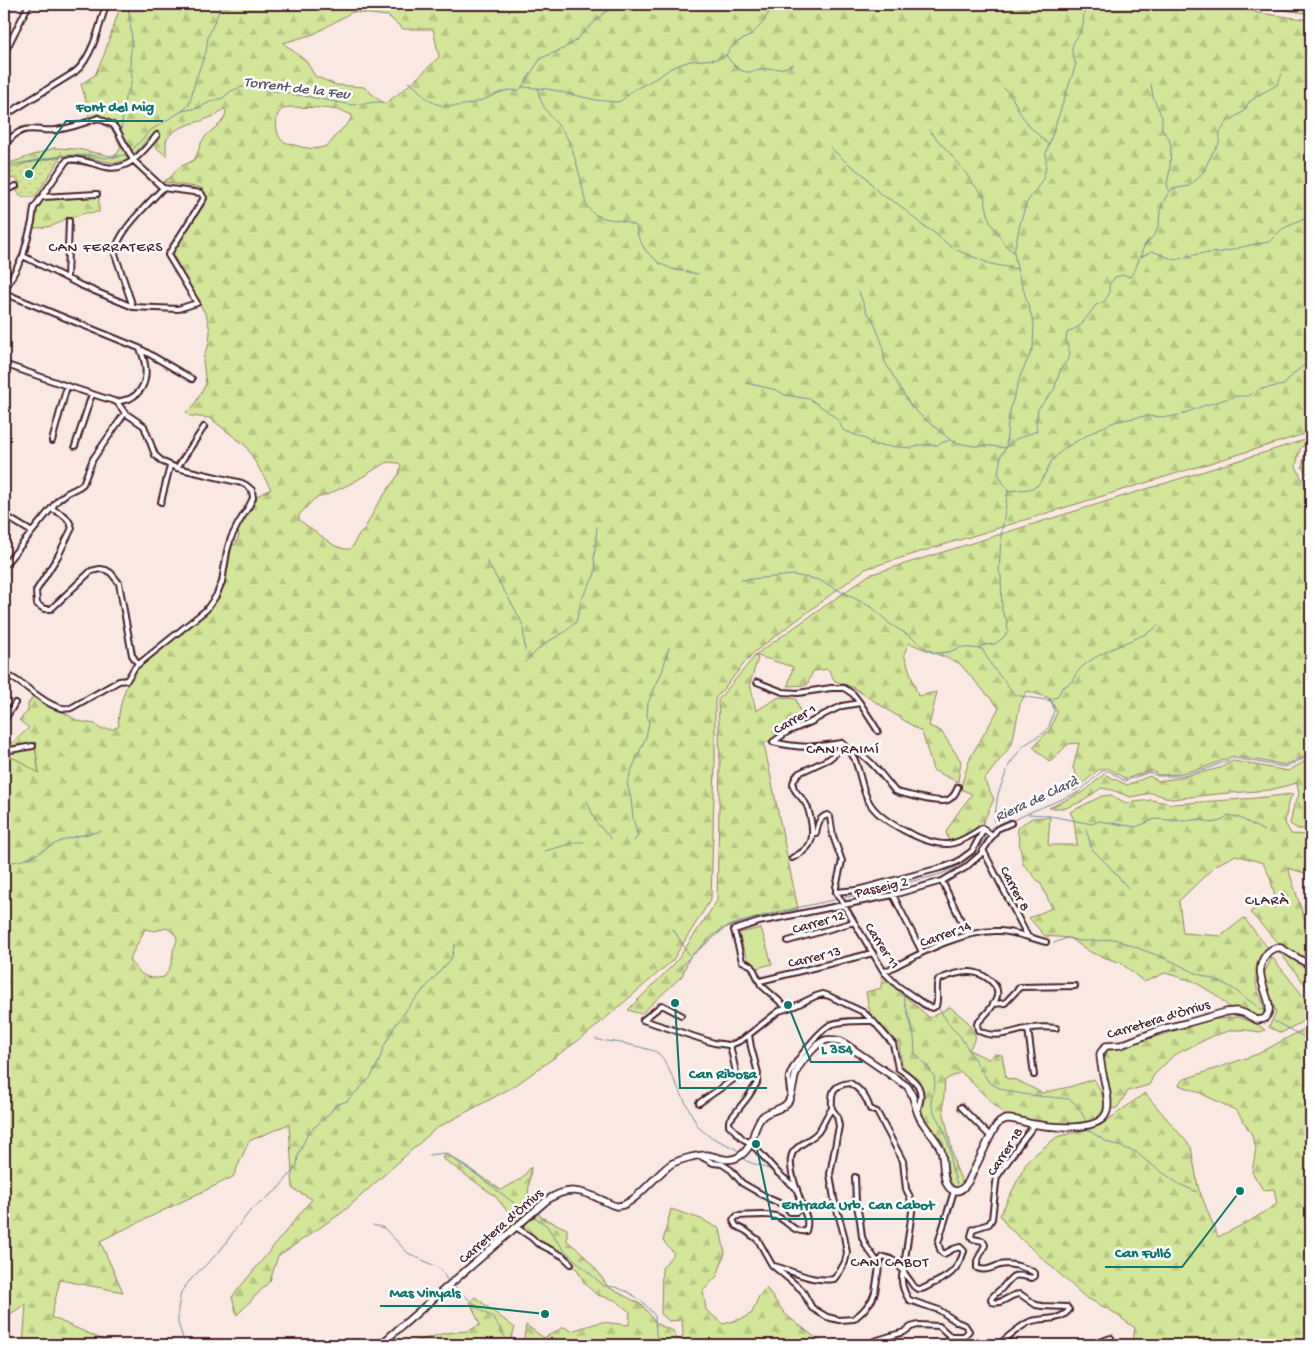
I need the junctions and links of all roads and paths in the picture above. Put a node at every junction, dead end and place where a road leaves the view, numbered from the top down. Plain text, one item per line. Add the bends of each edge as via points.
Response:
1 (29, 4) edge
2 (106, 4) edge
3 (4, 54) edge
4 (101, 112) dead end
5 (4, 116) edge
6 (98, 118) junction
7 (157, 135) dead end
8 (4, 144) edge
9 (133, 160) junction
10 (16, 186) dead end
11 (163, 188) junction
12 (4, 191) edge
13 (97, 194) dead end
14 (42, 197) junction
15 (69, 222) dead end
16 (23, 256) junction
17 (68, 278) junction
18 (4, 292) edge
19 (133, 307) junction
20 (139, 348) junction
21 (4, 364) edge
22 (192, 379) dead end
23 (67, 386) junction
24 (92, 394) junction
25 (117, 402) junction
26 (125, 413) junction
27 (204, 427) dead end
28 (52, 441) dead end
29 (76, 446) dead end
30 (170, 466) junction
31 (177, 468) junction
32 (161, 502) dead end
33 (52, 509) junction
34 (4, 515) edge
35 (32, 532) junction
36 (4, 566) edge
37 (138, 664) junction
38 (4, 674) edge
39 (757, 682) dead end
40 (15, 703) dead end
41 (860, 703) junction
42 (4, 721) edge
43 (878, 731) dead end
44 (842, 743) junction
45 (33, 746) dead end
46 (850, 749) junction
47 (4, 751) edge
48 (958, 787) dead end
49 (1011, 824) dead end
50 (984, 829) junction
51 (812, 833) junction
52 (992, 836) junction
53 (983, 850) junction
54 (792, 858) dead end
55 (942, 881) junction
56 (836, 892) junction
57 (893, 895) junction
58 (845, 906) junction
59 (854, 922) junction
60 (968, 935) junction
61 (1028, 937) junction
62 (788, 941) dead end
63 (1046, 942) dead end
64 (922, 952) junction
65 (873, 953) junction
66 (1311, 966) edge
67 (884, 972) junction
68 (760, 981) junction
69 (1075, 986) dead end
70 (993, 1004) junction
71 (787, 1008) junction
72 (681, 1015) dead end
73 (873, 1021) junction
74 (1028, 1028) junction
75 (1056, 1028) dead end
76 (749, 1035) junction
77 (730, 1045) junction
78 (1034, 1075) dead end
79 (791, 1094) junction
80 (699, 1103) dead end
81 (961, 1106) dead end
82 (832, 1109) junction
83 (917, 1110) junction
84 (1035, 1124) junction
85 (990, 1136) junction
86 (750, 1143) junction
87 (700, 1156) junction
88 (855, 1177) dead end
89 (796, 1189) junction
90 (954, 1191) junction
91 (802, 1207) junction
92 (516, 1227) junction
93 (571, 1264) dead end
94 (879, 1264) junction
95 (772, 1265) junction
96 (903, 1272) junction
97 (1111, 1338) dead end
98 (380, 1345) edge
99 (869, 1345) edge
100 (1003, 1345) edge
101 (1060, 1345) edge

1 - 3 street
2 - 5 street via 82,66
4 - 6 street
6 - 8 street via 70,128 23,129
6 - 9 street via 113,125
7 - 9 street
9 - 11 street
9 - 14 street via 114,168 67,160
10 - 12 street
11 - 19 street via 128,226 115,247
11 - 19 street via 202,193 204,198 168,255 197,303 178,309
13 - 14 street
14 - 16 street via 34,208
15 - 17 street
16 - 17 street
16 - 18 street
17 - 19 street
18 - 20 street
20 - 22 street
20 - 25 street via 144,357 146,377 141,388 130,398
21 - 23 street
23 - 24 street
23 - 28 street
24 - 25 street
24 - 29 street
25 - 26 street
26 - 30 street via 144,426 155,456
26 - 33 street via 94,459 83,484 58,500
27 - 31 street
30 - 31 street
30 - 32 street
31 - 37 street via 242,483 250,487 254,495 231,538 220,589 211,604
33 - 35 street
33 - 37 street via 70,520 72,528 36,591 37,604 51,609 91,571 106,570 119,583 132,655
34 - 35 street
35 - 36 street
37 - 38 street via 127,680 65,710
39 - 41 street, Carrer 1 via 783,692 844,688
40 - 42 street
41 - 43 street, Carrer 1
41 - 44 street, Carrer 1 via 824,714 774,742 800,748
44 - 46 street
44 - 51 street via 829,759 799,773 792,784 794,791 806,803
45 - 47 street
46 - 48 street via 875,766 900,793 940,801 954,796
46 - 50 street via 869,802 893,825 926,840 948,844
49 - 52 street, Passeig 2 via 997,829
50 - 52 street
50 - 56 street via 972,851 957,862 858,890
51 - 54 street via 808,848
51 - 56 street via 816,833 822,817 830,817 842,861
52 - 53 street, Passeig 2
53 - 55 street, Passeig 2 via 965,868
53 - 61 street, Carrer 8
55 - 57 street, Passeig 2
55 - 60 street
56 - 58 street, Carrer 11
57 - 58 street, Passeig 2
57 - 64 street
58 - 59 street, Carrer 11
58 - 68 street, Passeig 2 via 759,922 734,930 742,962 752,966
59 - 62 street, Carrer 12
59 - 65 street, Carrer 11
60 - 61 street, Carrer 14 via 1002,931
60 - 64 street, Carrer 14
61 - 63 street, Carrer 14
64 - 67 street, Carrer 14
65 - 67 street, Carrer 11
65 - 68 street, Carrer 13
66 - 84 street, Carretera d'Òrrius via 1281,948 1271,949 1260,970 1269,1005 1264,1019 1257,1020 1236,1011 1226,1012 1170,1026 1121,1045 1106,1046 1100,1054 1108,1104 1103,1118 1085,1127
67 - 70 street, Carrer 11 via 898,986 932,1008 938,1002 938,980 971,972 994,984 997,994
68 - 71 street
69 - 70 street via 1020,987 1005,1003
70 - 74 street via 976,1024 978,1030 993,1036
71 - 73 street via 823,994 863,1012
71 - 76 street
72 - 77 street via 662,1005 643,1020 714,1044
73 - 79 street via 839,1023 824,1030 796,1061 789,1078
73 - 83 street via 893,1044 898,1068 918,1084
74 - 75 street
74 - 78 street
76 - 77 street
76 - 86 street via 758,1073 757,1083 729,1125
77 - 80 street via 737,1077
79 - 83 street via 796,1071 803,1061 821,1043 837,1040 904,1083 912,1092
79 - 86 street, Carretera d'Òrrius via 784,1106 761,1118
81 - 85 street
82 - 89 street via 817,1134 792,1152 790,1163
82 - 95 street via 839,1126 830,1174 844,1235 845,1262 834,1279 824,1280
82 - 96 street via 833,1092 840,1084 850,1083 859,1089 870,1109 877,1112 903,1161 912,1212
83 - 90 street via 941,1150 945,1180
84 - 85 street, Carretera d'Òrrius via 1005,1119
84 - 100 street, Carrer 18 via 997,1177 992,1219 989,1224 973,1229 971,1236 985,1245 977,1268 984,1270 1002,1264 1035,1273 1032,1278 1011,1277 992,1296 992,1302 1020,1294 1036,1305 1067,1307 1069,1310 1053,1319 1027,1323 1004,1340
85 - 90 street, Carretera d'Òrrius via 966,1185
86 - 87 street, Carretera d'Òrrius via 737,1158 725,1160
86 - 89 street
87 - 91 street via 722,1164 742,1183 786,1206 790,1212
87 - 92 street, Carretera d'Òrrius via 668,1167 624,1205 617,1206 581,1192 564,1192 546,1201
88 - 94 street via 862,1237
89 - 91 street
90 - 96 street via 938,1243 944,1254 952,1248 960,1247 964,1251 957,1267 943,1280 922,1289 914,1287
91 - 95 street via 808,1222 806,1231 801,1232 777,1216 737,1216 732,1220 758,1240
92 - 93 street
92 - 98 street, Carretera d'Òrrius
94 - 95 street via 872,1300 854,1319 839,1320 812,1308 802,1290
94 - 96 street via 884,1257 890,1258
96 - 99 street via 903,1287 909,1300 939,1310 965,1325 969,1331 964,1336 950,1336 939,1326 918,1325
97 - 101 street via 1091,1345

